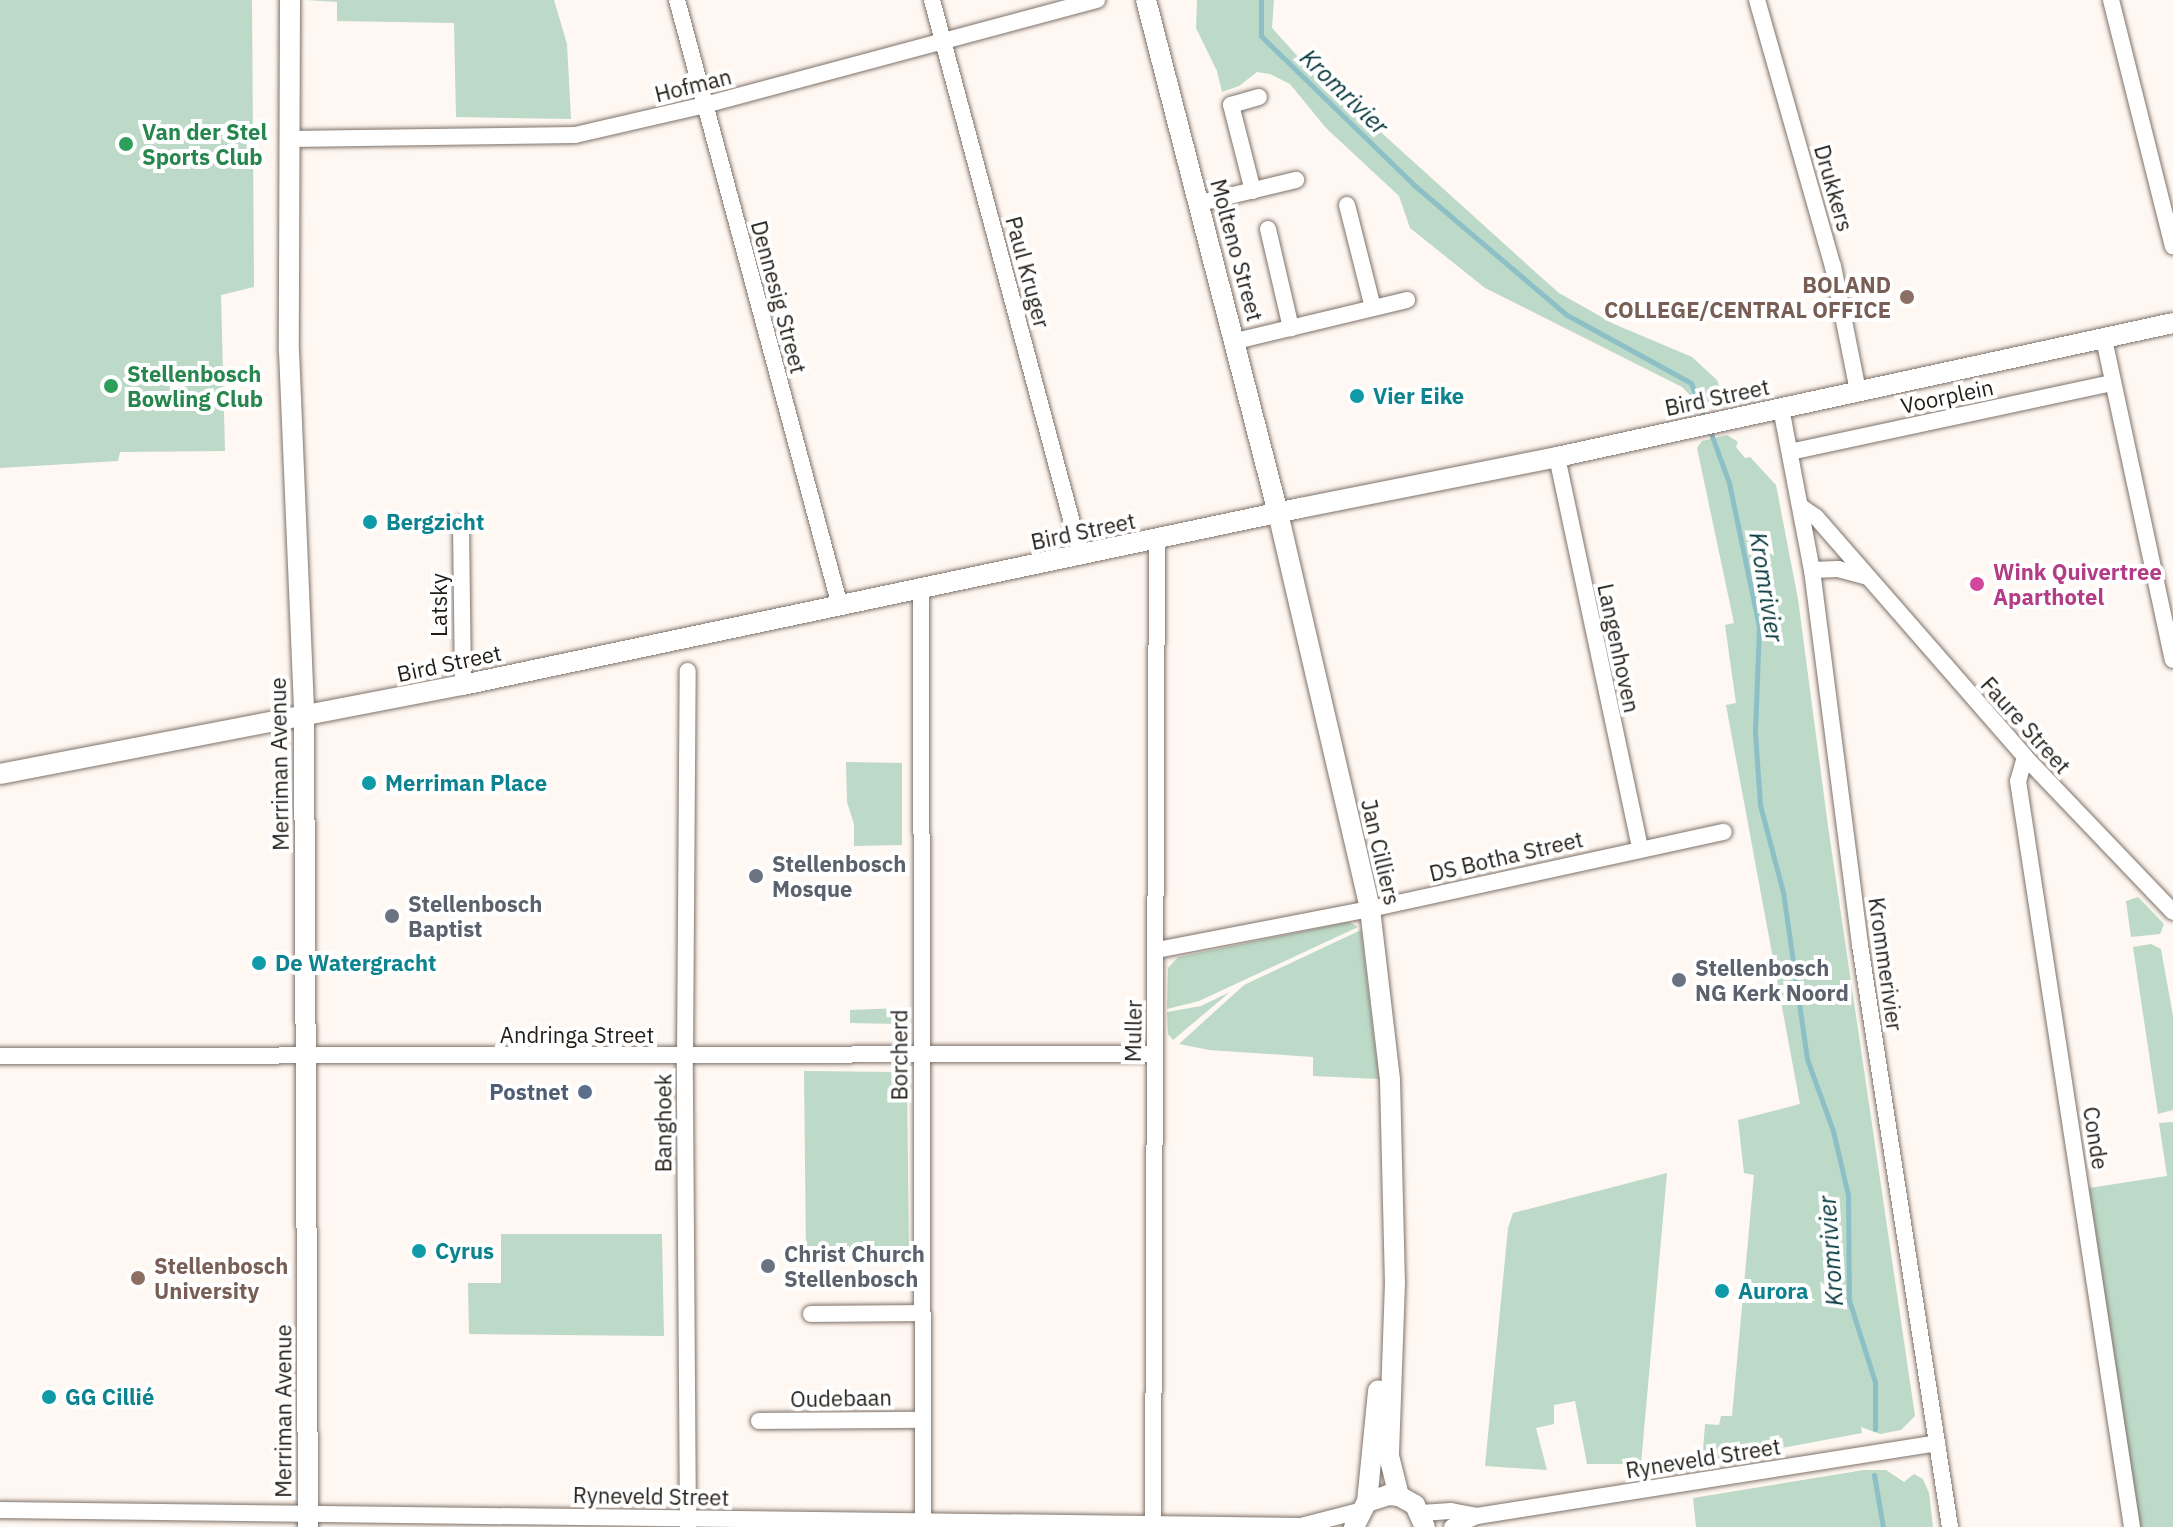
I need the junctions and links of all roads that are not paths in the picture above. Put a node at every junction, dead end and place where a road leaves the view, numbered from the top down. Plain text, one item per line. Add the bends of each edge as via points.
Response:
1 (290, 0) edge
2 (677, 0) edge
3 (932, 0) edge
4 (1097, 0) edge
5 (1146, 0) edge
6 (1757, 0) edge
7 (2111, 0) edge
8 (943, 40) junction
9 (1259, 97) dead end
10 (705, 105) junction
11 (290, 139) junction
12 (1296, 180) dead end
13 (1253, 191) junction
14 (1200, 203) junction
15 (1347, 205) dead end
16 (1268, 229) dead end
17 (2173, 246) edge
18 (1407, 300) dead end
19 (1373, 308) junction
20 (2173, 323) edge
21 (1291, 328) junction
22 (2104, 339) junction
23 (1236, 341) junction
24 (2113, 383) junction
25 (1858, 391) junction
26 (1781, 408) junction
27 (1790, 452) junction
28 (1557, 457) junction
29 (1800, 506) junction
30 (1278, 513) junction
31 (461, 524) dead end
32 (1157, 539) junction
33 (1081, 556) junction
34 (1812, 570) junction
35 (1865, 576) junction
36 (921, 589) junction
37 (2166, 594) edge
38 (840, 606) junction
39 (2173, 660) edge
40 (688, 671) dead end
41 (463, 685) junction
42 (304, 714) junction
43 (2025, 757) junction
44 (0, 774) edge
45 (1724, 832) dead end
46 (1640, 848) junction
47 (2165, 896) edge
48 (1370, 909) junction
49 (2173, 912) edge
50 (1157, 950) junction
51 (922, 1053) junction
52 (1154, 1054) junction
53 (305, 1055) junction
54 (0, 1056) edge
55 (685, 1056) junction
56 (1393, 1207) junction
57 (921, 1313) junction
58 (811, 1314) dead end
59 (922, 1420) junction
60 (759, 1421) dead end
61 (1937, 1443) junction
62 (1399, 1496) junction
63 (0, 1510) edge
64 (1360, 1513) edge
65 (1477, 1516) junction
66 (308, 1520) edge
67 (1423, 1520) edge
68 (923, 1521) junction
69 (687, 1523) edge
70 (1153, 1523) junction
71 (990, 1524) edge
72 (1303, 1526) edge
73 (1452, 1527) edge
74 (1950, 1527) edge
75 (2132, 1527) edge

1 - 11 street, Merriman Avenue
2 - 10 street, Dennesig Street
3 - 8 street, Paul Kruger
4 - 8 street, Hofman
5 - 14 street, Molteno Street
6 - 25 street, Drukkers via 1833,266
7 - 17 street
8 - 10 street, Hofman
8 - 33 street, Paul Kruger
9 - 13 street via 1231,105
10 - 11 street, Hofman via 565,137
10 - 38 street, Dennesig Street
11 - 42 street, Merriman Avenue via 289,351
12 - 13 street
13 - 14 street
14 - 23 street, Molteno Street
15 - 19 street
16 - 21 street
18 - 19 street
19 - 21 street
20 - 22 street, Bird Street
21 - 23 street
22 - 24 street
22 - 25 street, Bird Street
23 - 30 street, Molteno Street
24 - 27 street, Voorplein
24 - 37 street
25 - 26 street, Bird Street
26 - 27 street, Krommerivier
26 - 28 street, Bird Street
27 - 29 street, Krommerivier
28 - 30 street, Bird Street
28 - 46 street, Langenhoven
29 - 34 street, Krommerivier
29 - 35 street, Faure Street via 1816,517
30 - 32 street, Bird Street
30 - 48 street, Jan Cilliers
31 - 41 street, Latsky
32 - 33 street, Bird Street
32 - 50 street, Muller
33 - 36 street, Bird Street
34 - 35 street
34 - 61 street, Krommerivier via 1860,945
35 - 43 street, Faure Street
36 - 38 street, Bird Street
36 - 51 street, Borcherd
37 - 39 street
38 - 41 street, Bird Street
40 - 55 street, Banghoek
41 - 42 street, Bird Street
42 - 44 street, Bird Street
42 - 53 street, Merriman Avenue
43 - 47 street, Faure Street
43 - 75 street, Conde via 2018,781
45 - 46 street, DS Botha Street
46 - 48 street, DS Botha Street
47 - 49 street, Faure Street
48 - 50 street, DS Botha Street
48 - 56 street, Jan Cilliers via 1389,1051
50 - 52 street, Muller
51 - 52 street, Andringa Street
51 - 55 street, Andringa Street
51 - 57 street, Borcherd
52 - 70 street, Muller
53 - 54 street, Andringa Street
53 - 55 street, Andringa Street
53 - 66 street, Merriman Avenue
55 - 69 street, Banghoek
56 - 62 street, Jan Cilliers via 1389,1456
56 - 64 street, Jan Cilliers
57 - 58 street
57 - 59 street, Borcherd
59 - 60 street, Oudebaan
59 - 68 street, Borcherd
61 - 65 street, Ryneveld Street
61 - 74 street, Krommerivier
62 - 64 street via 1388,1495
62 - 67 street
63 - 66 street, Ryneveld Street
64 - 72 street, Ryneveld Street
65 - 67 street, Ryneveld Street via 1451,1511
65 - 73 street, Ryneveld Street
66 - 69 street, Ryneveld Street
68 - 69 street, Ryneveld Street
68 - 71 street, Ryneveld Street
70 - 71 street, Ryneveld Street
70 - 72 street, Ryneveld Street

